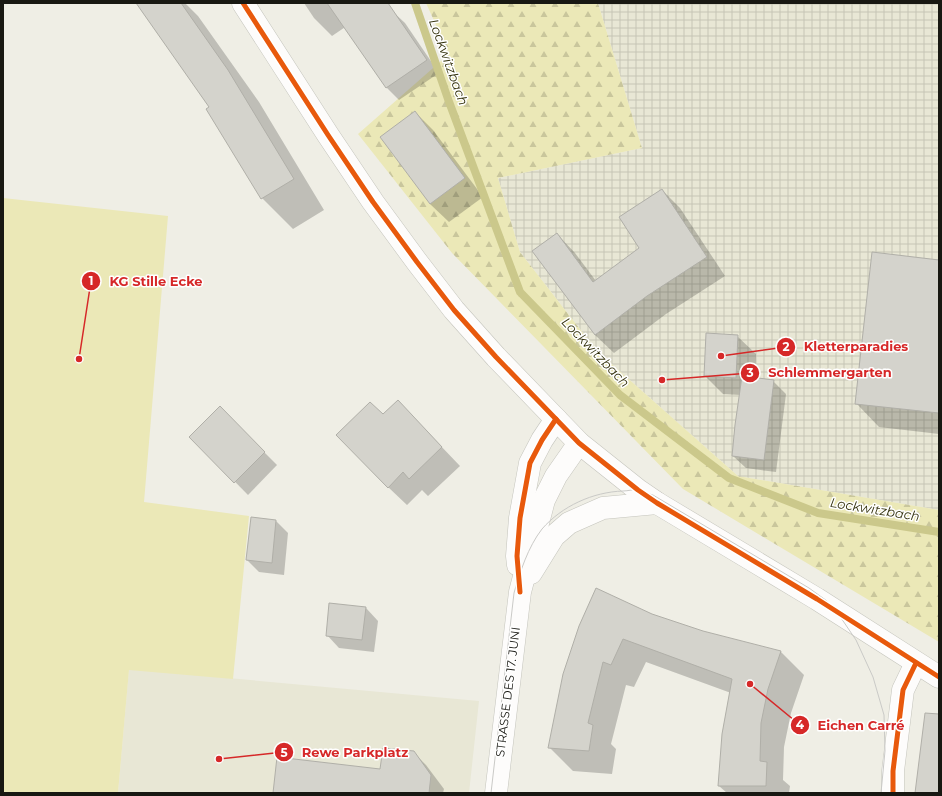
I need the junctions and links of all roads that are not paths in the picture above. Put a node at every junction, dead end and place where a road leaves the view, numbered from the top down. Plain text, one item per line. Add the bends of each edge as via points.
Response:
1 (244, 3) edge
2 (556, 419) junction
3 (579, 443) junction
4 (657, 504) junction
5 (520, 592) junction
6 (916, 663) junction
7 (939, 677) edge
8 (496, 793) edge
9 (893, 793) edge

1 - 2 street via 328,135 416,262 454,310
2 - 3 street
2 - 5 street, STRASSE DES 17. JUNI via 530,464 520,518 517,556
3 - 4 street
3 - 5 street, STRASSE DES 17. JUNI via 556,476 544,500
4 - 5 street via 603,508 569,524 554,536
4 - 6 street via 817,599
5 - 8 street, STRASSE DES 17. JUNI
6 - 7 street
6 - 9 street via 903,690 893,771

